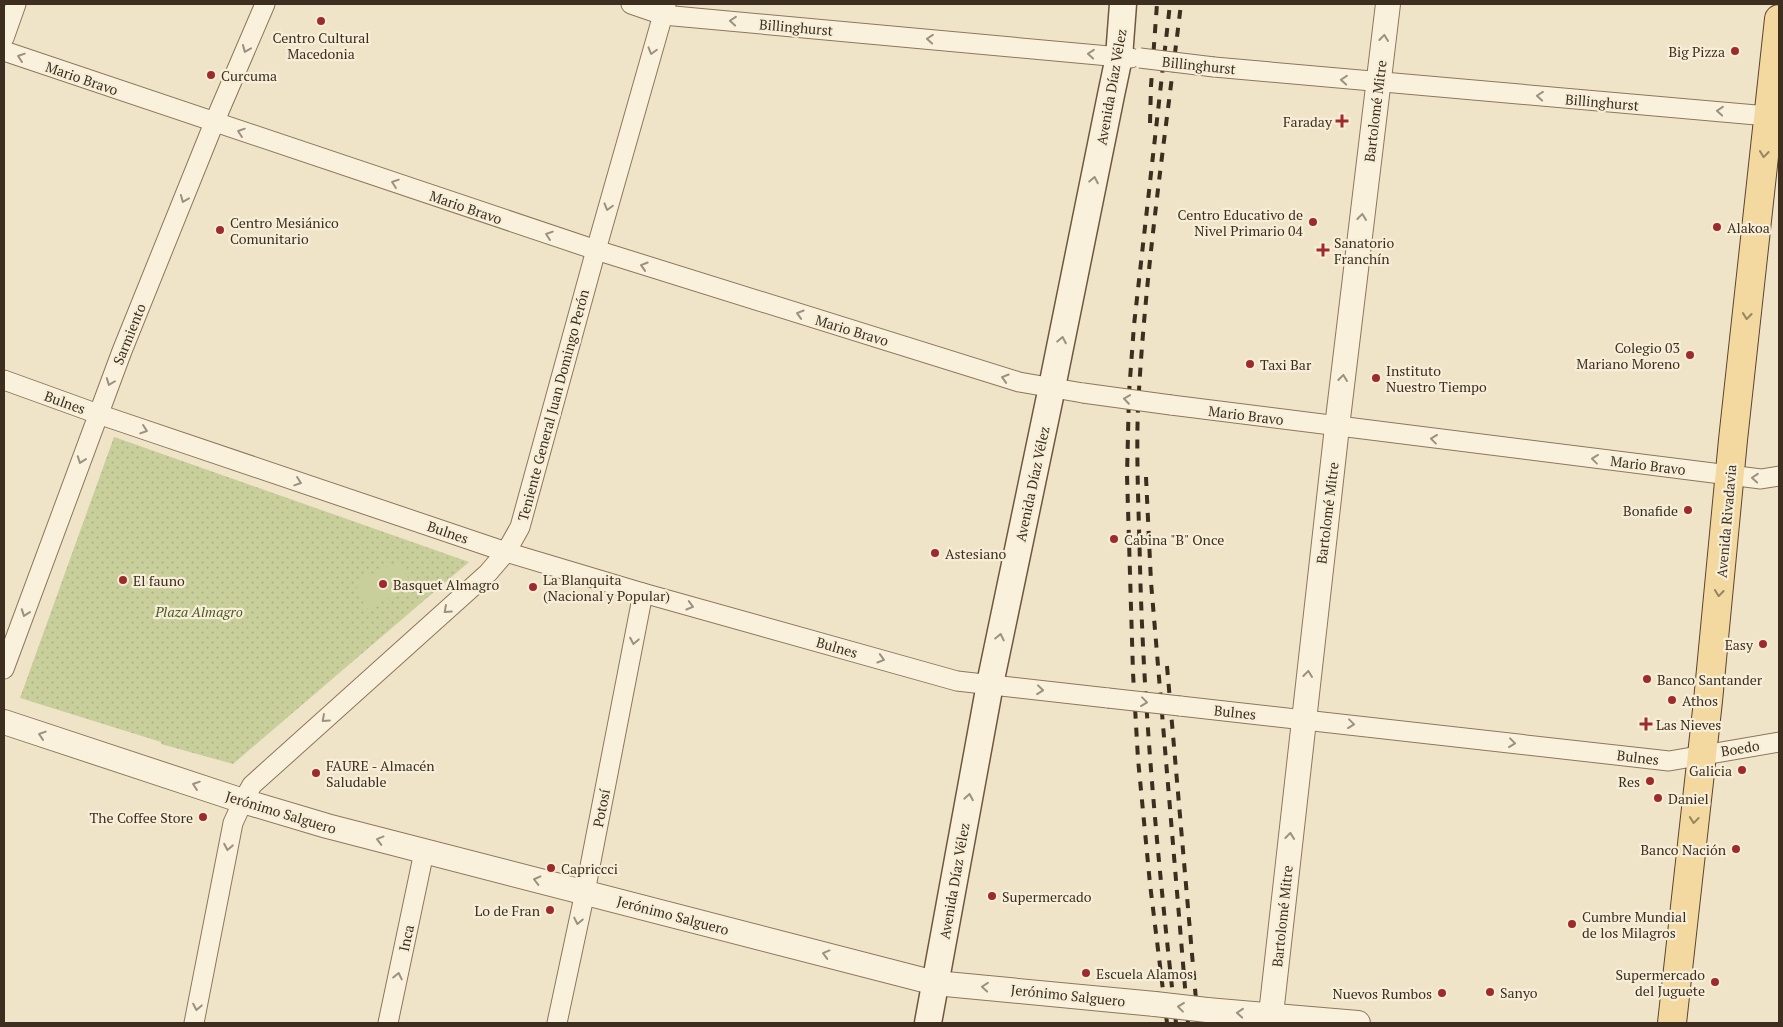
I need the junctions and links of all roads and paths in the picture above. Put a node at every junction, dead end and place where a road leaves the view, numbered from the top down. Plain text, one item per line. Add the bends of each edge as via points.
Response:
1 (16, 4) edge
2 (265, 4) edge
3 (631, 4) edge
4 (1123, 4) edge
5 (1388, 4) edge
6 (664, 9) edge
7 (1779, 19) edge
8 (4, 38) edge
9 (4, 51) edge
10 (1129, 58) junction
11 (1379, 83) junction
12 (1774, 117) edge
13 (214, 122) junction
14 (596, 250) junction
15 (4, 380) edge
16 (1052, 388) junction
17 (98, 414) junction
18 (1337, 427) junction
19 (1730, 475) junction
20 (1779, 476) edge
21 (506, 552) junction
22 (644, 593) junction
23 (4, 669) edge
24 (990, 684) junction
25 (1303, 719) junction
26 (4, 722) edge
27 (1779, 742) edge
28 (1702, 754) junction
29 (242, 801) junction
30 (424, 852) junction
31 (585, 892) junction
32 (935, 983) junction
33 (1270, 1020) edge
34 (194, 1023) edge
35 (388, 1023) edge
36 (557, 1023) edge
37 (928, 1023) edge
38 (1358, 1023) edge
39 (1672, 1023) edge

1 - 8 street
2 -> 13 street, Sarmiento
3 - 6 street, Billinghurst
4 - 10 main road, Avenida Díaz Vélez
11 -> 5 street, Bartolomé Mitre
10 -> 6 street, Billinghurst
6 -> 14 street, Teniente General Juan Domingo Perón
7 - 12 main road, Avenida Rivadavia
13 -> 9 street, Mario Bravo
11 -> 10 street, Billinghurst, bridge
16 -> 10 main road, Avenida Díaz Vélez
12 -> 11 street, Billinghurst
18 -> 11 street, Bartolomé Mitre
12 -> 19 main road, Avenida Rivadavia
14 -> 13 street, Mario Bravo
13 -> 17 street, Sarmiento
16 -> 14 street, Mario Bravo via 1019,382
14 - 21 street, Teniente General Juan Domingo Perón via 520,527
15 - 17 street, Bulnes
18 -> 16 street, Mario Bravo, bridge
24 -> 16 main road, Avenida Díaz Vélez
17 -> 21 street, Bulnes
17 -> 23 street, Sarmiento
19 -> 18 street, Mario Bravo
25 -> 18 street, Bartolomé Mitre
20 -> 19 street, Mario Bravo via 1761,479
19 -> 28 main road, Avenida Rivadavia
21 - 22 street, Bulnes
21 -> 29 street, Teniente General Juan Domingo Perón via 488,574 265,772
22 -> 24 street, Bulnes via 957,681
22 -> 31 street, Potosí
24 -> 25 street, Bulnes, bridge
32 -> 24 main road, Avenida Díaz Vélez
25 -> 28 street, Bulnes via 1668,761
33 -> 25 street, Bartolomé Mitre
29 -> 26 street, Jerónimo Salguero
27 - 28 street, Boedo
28 -> 39 main road, Avenida Rivadavia
30 -> 29 street, Jerónimo Salguero
29 -> 34 street, Teniente General Juan Domingo Perón via 233,823
31 -> 30 street, Jerónimo Salguero
35 -> 30 street, Inca
32 -> 31 street, Jerónimo Salguero
31 -> 36 street, Potosí
33 -> 32 street, Jerónimo Salguero, bridge via 1155,1004
32 - 37 main road, Avenida Díaz Vélez
33 - 38 street, Jerónimo Salguero

